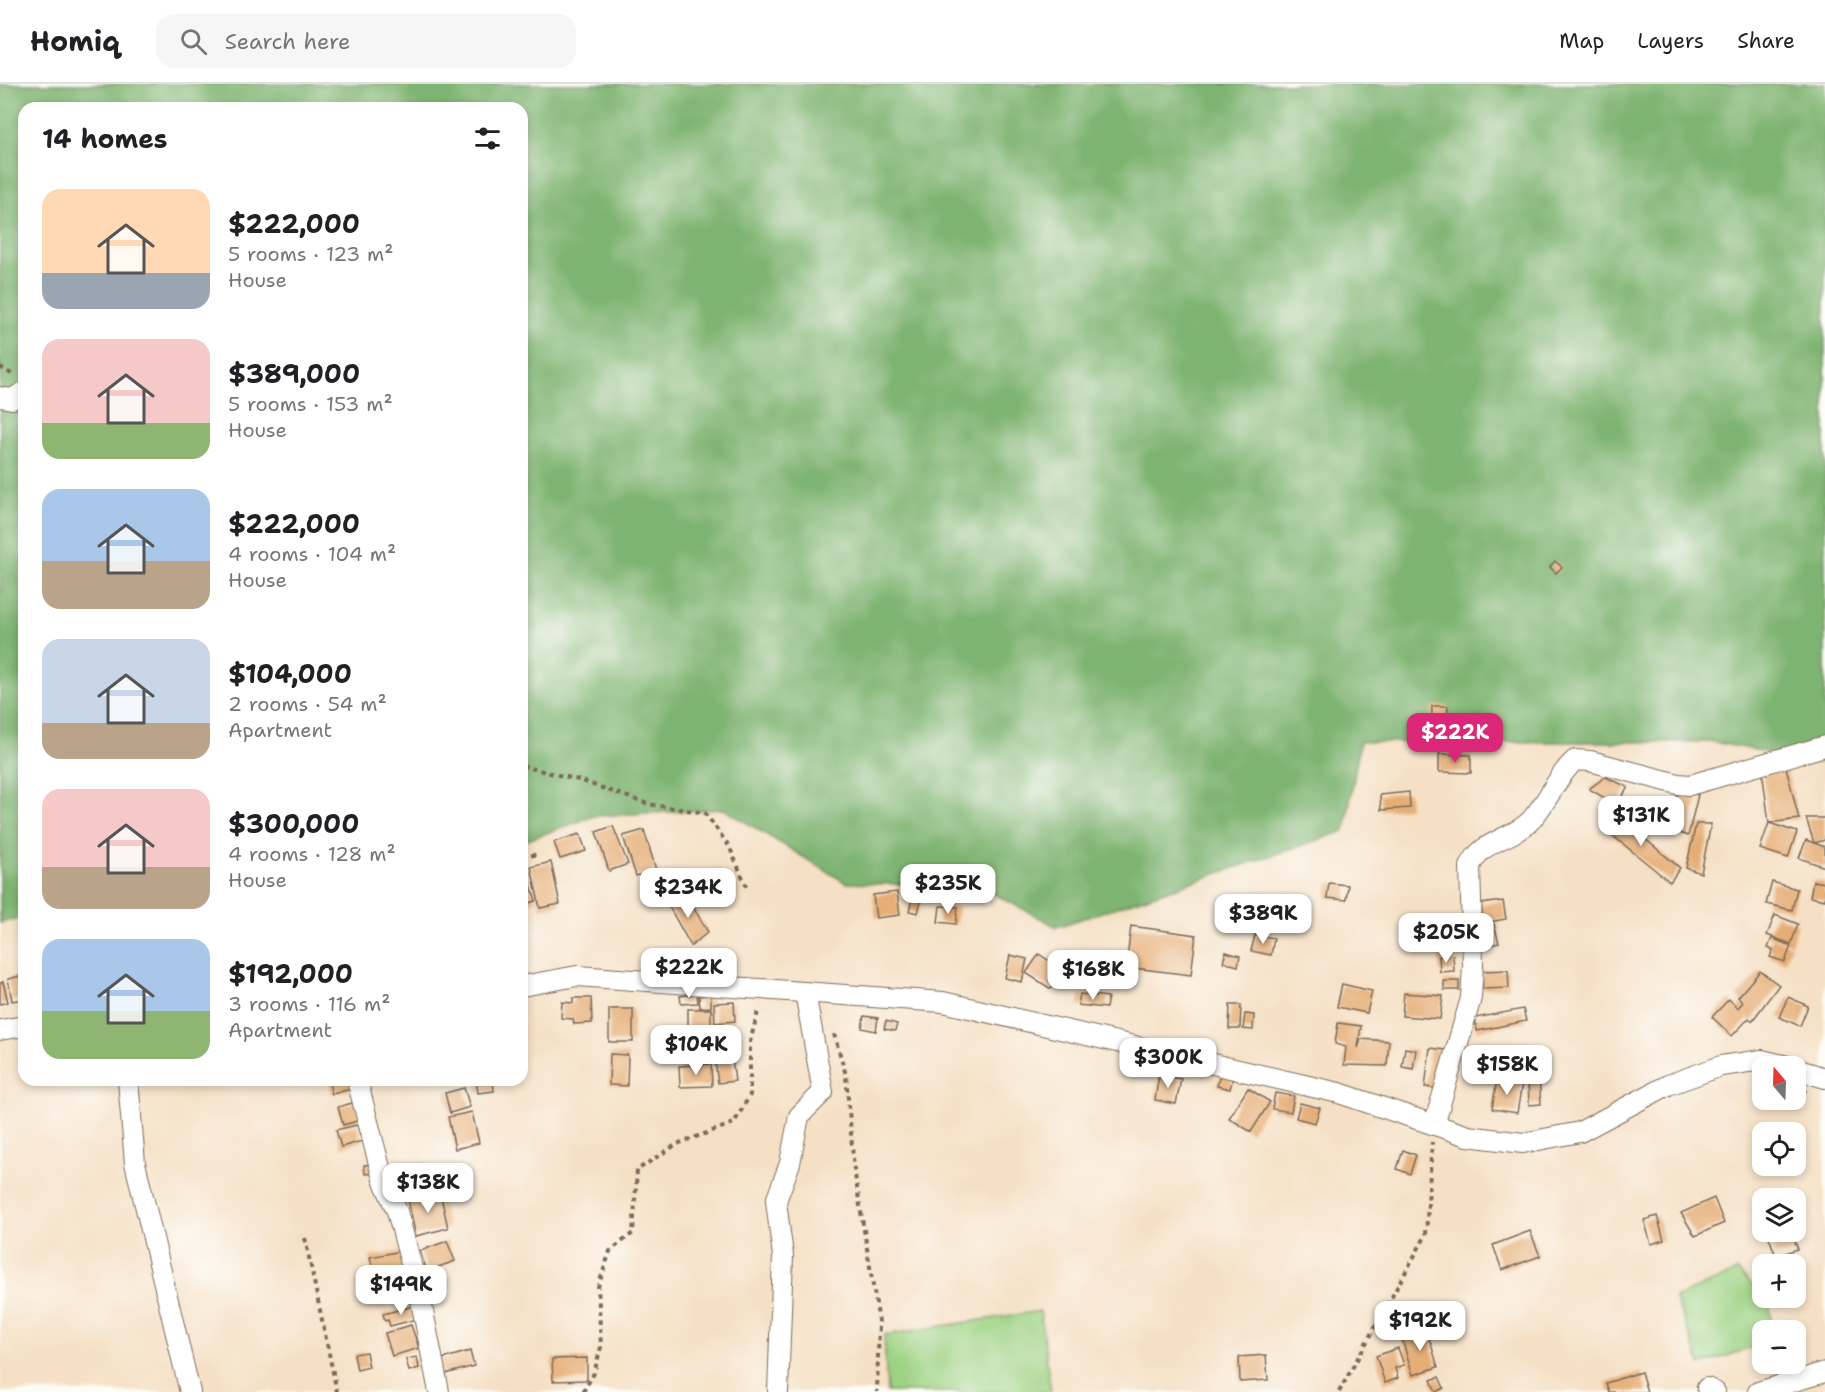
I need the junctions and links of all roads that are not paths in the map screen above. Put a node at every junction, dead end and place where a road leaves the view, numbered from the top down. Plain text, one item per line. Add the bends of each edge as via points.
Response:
1 (18, 396) edge
2 (0, 397) edge
3 (1825, 746) edge
4 (528, 985) edge
5 (806, 992) junction
6 (18, 1027) edge
7 (0, 1030) edge
8 (1752, 1061) edge
9 (1806, 1072) edge
10 (1825, 1078) edge
11 (129, 1086) edge
12 (359, 1086) edge
13 (1434, 1125) junction
14 (1825, 1372) edge
15 (190, 1392) edge
16 (439, 1392) edge
17 (778, 1392) edge
18 (1758, 1392) edge

1 - 2 street
3 - 13 street via 1690,785 1575,760 1526,825 1474,856 1470,867 1471,998
4 - 5 street via 577,976
5 - 13 street via 943,1002 1339,1093
5 - 17 street via 823,1092 799,1116 790,1163 776,1201 783,1256
6 - 7 street
8 - 13 street via 1721,1066 1668,1085 1580,1132 1523,1143 1468,1136
9 - 10 street
11 - 15 street via 135,1163
12 - 16 street via 421,1301
14 - 18 street

